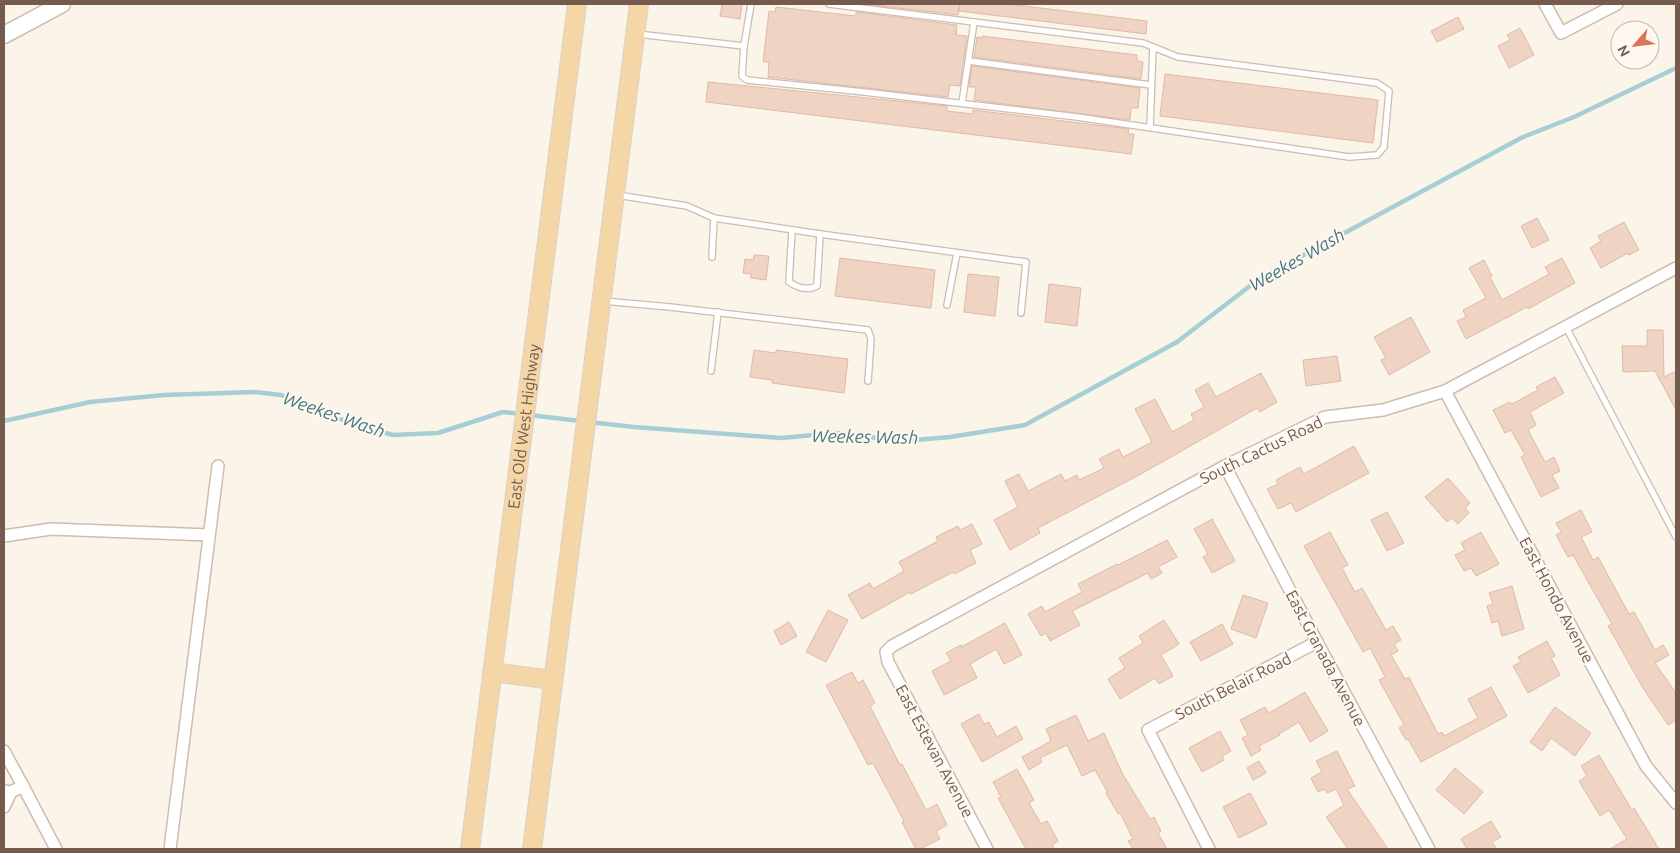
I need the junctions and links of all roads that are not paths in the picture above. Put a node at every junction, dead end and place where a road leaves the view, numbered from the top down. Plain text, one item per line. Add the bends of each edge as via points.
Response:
1 (62, 4) edge
2 (577, 4) edge
3 (638, 4) edge
4 (751, 4) edge
5 (829, 4) edge
6 (1545, 4) edge
7 (1617, 4) edge
8 (974, 22) junction
9 (635, 34) junction
10 (4, 35) edge
11 (744, 46) junction
12 (1153, 47) junction
13 (969, 61) junction
14 (1151, 85) junction
15 (962, 103) junction
16 (1150, 127) junction
17 (615, 195) junction
18 (714, 218) junction
19 (792, 230) junction
20 (820, 234) junction
21 (957, 253) junction
22 (712, 257) dead end
23 (1676, 268) edge
24 (601, 301) junction
25 (947, 305) dead end
26 (718, 312) junction
27 (1021, 313) dead end
28 (1566, 327) junction
29 (711, 372) dead end
30 (868, 381) dead end
31 (1445, 391) junction
32 (218, 466) dead end
33 (1225, 466) junction
34 (209, 535) junction
35 (4, 536) edge
36 (1676, 537) edge
37 (1317, 642) junction
38 (886, 652) joint
39 (492, 672) junction
40 (553, 680) junction
41 (4, 751) edge
42 (23, 786) junction
43 (8, 791) edge
44 (1676, 803) edge
45 (4, 808) edge
46 (56, 849) edge
47 (170, 849) edge
48 (470, 849) edge
49 (532, 849) edge
50 (987, 849) edge
51 (1209, 849) edge
52 (1429, 849) edge

1 - 10 main road
2 - 39 main road, East Old West Highway
3 - 9 main road
4 - 11 lane
5 - 8 lane
6 - 7 street via 1561,33
8 - 12 lane via 1143,43
8 - 13 lane
9 - 11 lane
9 - 17 main road
11 - 15 lane via 742,76 747,80
12 - 14 lane
12 - 16 lane via 1178,56 1378,83 1389,90 1384,147 1377,155 1349,157
13 - 14 lane
13 - 15 lane
14 - 16 lane
15 - 16 lane
17 - 18 lane via 687,206
17 - 24 main road
18 - 19 lane
18 - 22 lane
19 - 20 lane
19 - 20 lane via 789,282 810,289 817,286
20 - 21 lane
21 - 25 lane
21 - 27 lane via 1026,262
23 - 28 street, South Cactus Road
24 - 26 lane
24 - 40 main road
26 - 29 lane
26 - 30 lane via 868,330 871,339
28 - 31 street, South Cactus Road
28 - 36 lane
31 - 33 street, South Cactus Road via 1383,410 1324,417
31 - 44 street, East Hondo Avenue via 1646,766
32 - 34 street
33 - 37 street, East Granada Avenue
33 - 38 street, South Cactus Road
34 - 35 street via 51,529
34 - 47 street
37 - 51 street, South Belair Road via 1148,730
37 - 52 street, East Granada Avenue
38 - 50 street, East Estevan Avenue via 888,662
39 - 40 main road
39 - 48 main road, East Old West Highway
40 - 49 main road
41 - 42 street
42 - 43 street
42 - 46 street
43 - 45 street

